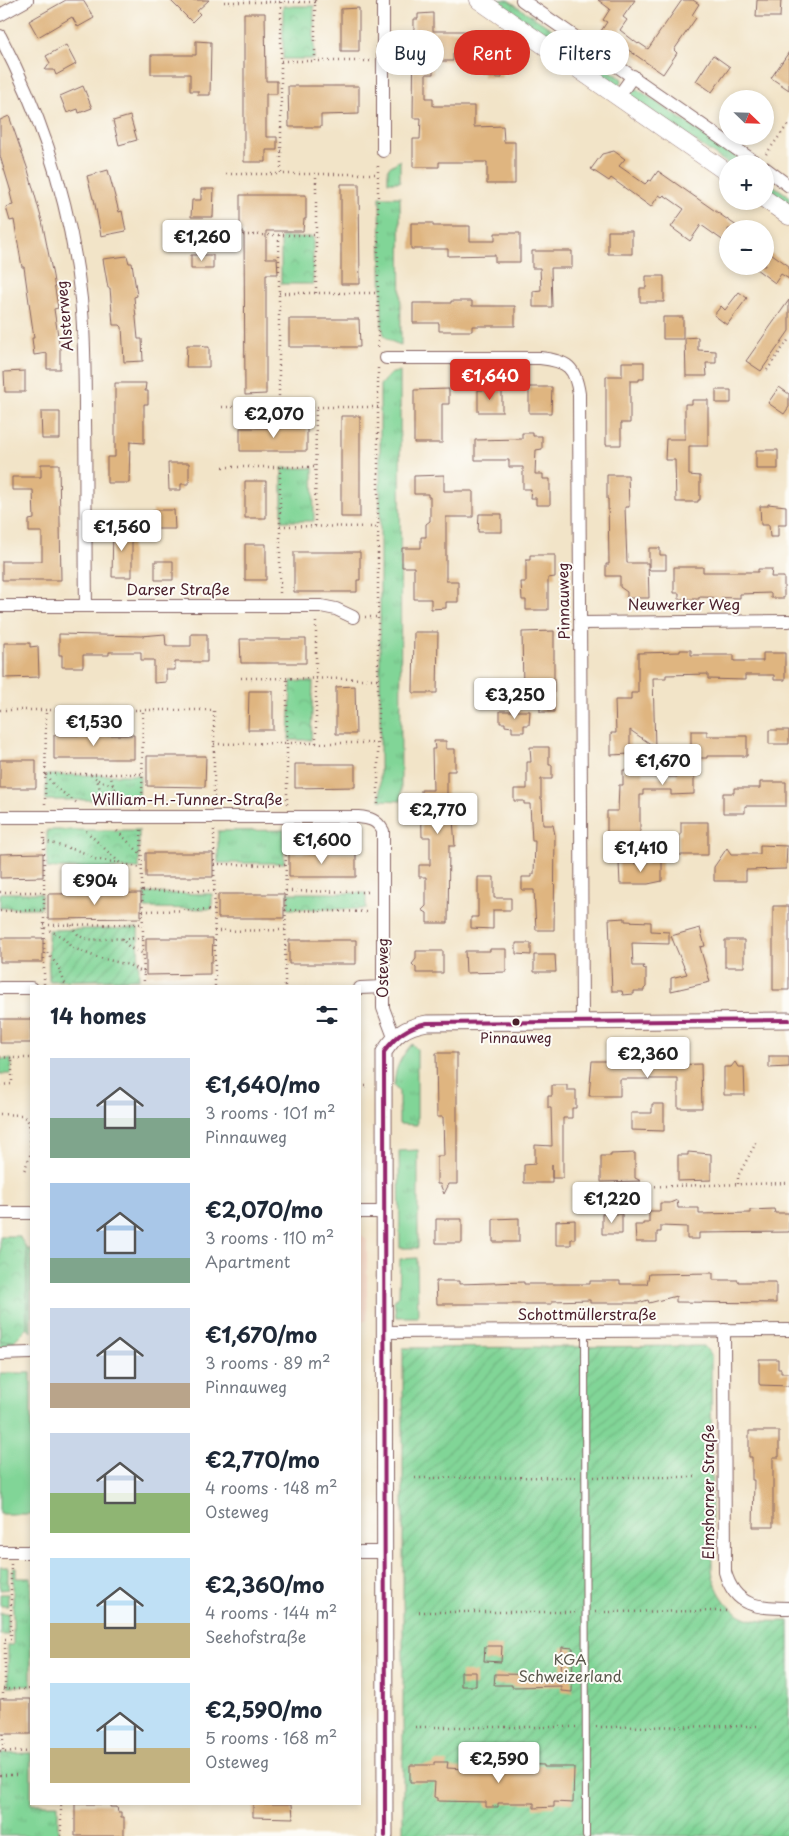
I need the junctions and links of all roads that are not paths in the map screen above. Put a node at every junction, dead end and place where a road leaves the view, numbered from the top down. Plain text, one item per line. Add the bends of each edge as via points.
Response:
1 (27, 0) edge
2 (383, 0) edge
3 (479, 0) edge
4 (522, 0) edge
5 (0, 16) edge
6 (565, 30) edge
7 (0, 36) edge
8 (540, 43) edge
9 (629, 73) edge
10 (586, 75) edge
11 (633, 76) junction
12 (618, 97) junction
13 (383, 151) road end
14 (745, 155) edge
15 (719, 167) edge
16 (774, 175) edge
17 (789, 186) edge
18 (774, 205) edge
19 (789, 216) edge
20 (381, 357) road end
21 (0, 606) edge
22 (86, 606) junction
23 (353, 616) dead end
24 (789, 621) edge
25 (580, 623) junction
26 (0, 817) edge
27 (373, 820) joint
28 (0, 988) edge
29 (30, 988) edge
30 (361, 988) edge
31 (383, 988) junction
32 (789, 1020) edge
33 (582, 1022) junction
34 (394, 1037) junction
35 (0, 1212) edge
36 (30, 1212) edge
37 (361, 1212) edge
38 (384, 1212) junction
39 (724, 1330) junction
40 (789, 1330) edge
41 (585, 1331) junction
42 (386, 1332) junction
43 (0, 1354) edge
44 (30, 1354) edge
45 (5, 1552) edge
46 (30, 1552) edge
47 (361, 1552) edge
48 (385, 1552) junction
49 (789, 1608) edge
50 (385, 1836) edge
51 (586, 1836) edge

1 - 5 street
2 - 13 street
3 - 8 main road
4 - 6 street
7 - 22 street, Alsterweg via 48,148 77,269 85,351
9 - 11 street
10 - 12 main road
11 - 12 street
11 - 14 street
12 - 15 main road
16 - 17 street
18 - 19 main road
20 - 25 street, Pinnauweg via 535,357 557,360 569,366 577,379 579,394
21 - 22 street, Darser Straße
22 - 23 street, Darser Straße via 321,606
24 - 25 street, Neuwerker Weg
25 - 33 street, Pinnauweg
26 - 27 street, William-H.-Tunner-Straße via 358,817
27 - 31 street, Osteweg via 383,831
28 - 29 street
30 - 31 street
31 - 34 street, Osteweg via 383,1008
32 - 33 street
33 - 34 street via 427,1023 415,1025
34 - 38 street via 384,1052
35 - 36 street
37 - 38 street
38 - 42 street
39 - 40 street, Schottmüllerstraße
39 - 41 street, Schottmüllerstraße
39 - 49 street, Elmshorner Straße via 725,1572 735,1593 748,1603 762,1608
41 - 42 street, Schottmüllerstraße
41 - 51 lane
42 - 48 street
43 - 44 street
45 - 46 street
47 - 48 street
48 - 50 street

